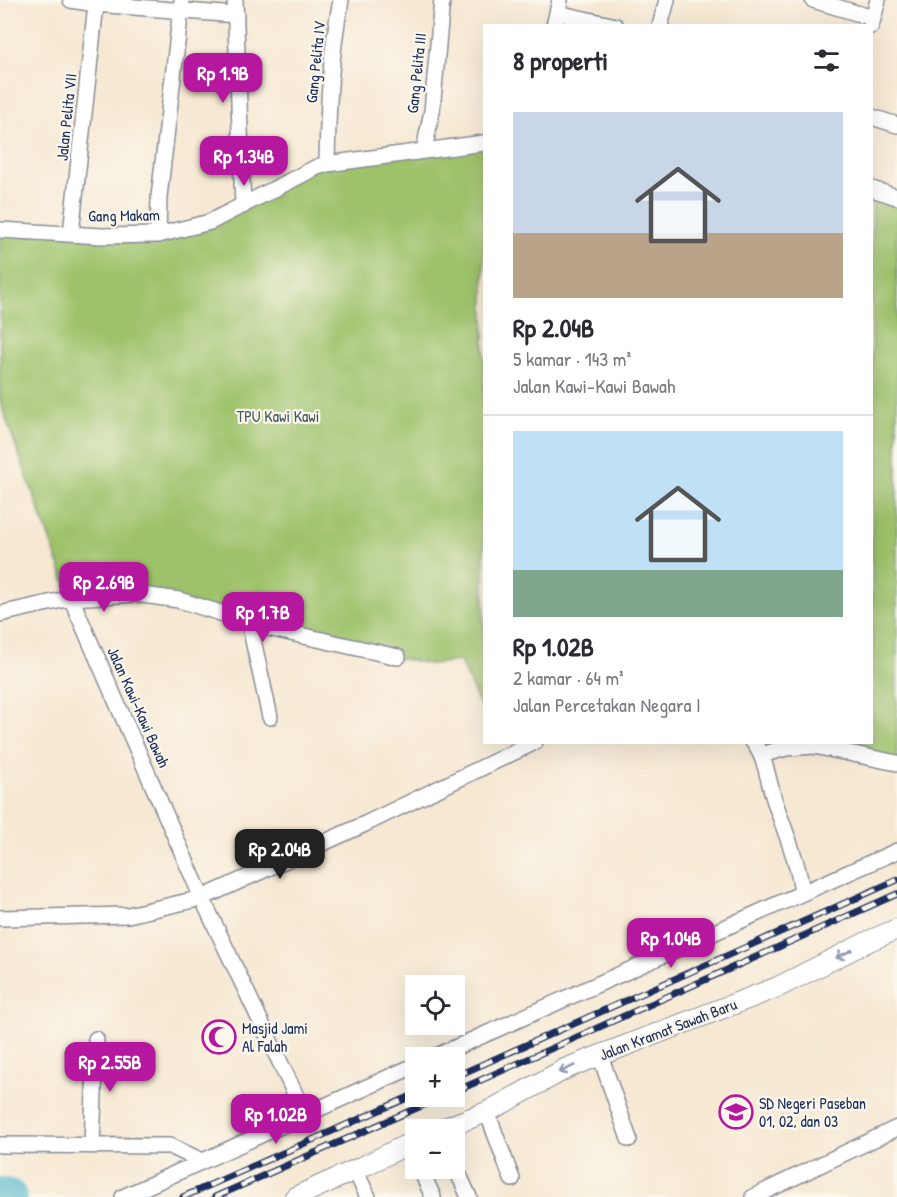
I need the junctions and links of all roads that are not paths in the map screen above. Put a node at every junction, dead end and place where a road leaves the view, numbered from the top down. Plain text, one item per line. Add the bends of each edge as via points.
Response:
1 (71, 0) edge
2 (341, 0) edge
3 (442, 0) edge
4 (668, 0) edge
5 (813, 0) edge
6 (878, 0) edge
7 (96, 4) junction
8 (181, 5) edge
9 (236, 8) edge
10 (557, 13) edge
11 (872, 22) edge
12 (607, 24) edge
13 (661, 24) edge
14 (873, 117) edge
15 (897, 124) edge
16 (483, 143) edge
17 (424, 150) junction
18 (327, 164) junction
19 (873, 189) edge
20 (897, 197) edge
21 (243, 206) junction
22 (0, 230) edge
23 (71, 233) junction
24 (158, 236) junction
25 (71, 598) junction
26 (0, 614) edge
27 (249, 622) junction
28 (398, 657) dead end
29 (270, 717) dead end
30 (531, 744) edge
31 (757, 749) edge
32 (897, 763) edge
33 (897, 851) edge
34 (802, 892) junction
35 (202, 898) junction
36 (0, 918) edge
37 (897, 929) edge
38 (96, 1039) dead end
39 (457, 1047) edge
40 (600, 1055) junction
41 (405, 1070) edge
42 (487, 1112) junction
43 (307, 1113) junction
44 (465, 1120) edge
45 (897, 1128) edge
46 (629, 1139) dead end
47 (0, 1145) edge
48 (92, 1146) junction
49 (405, 1151) edge
50 (202, 1161) junction
51 (355, 1170) junction
52 (425, 1179) edge
53 (461, 1179) edge
54 (512, 1179) dead end
55 (123, 1197) edge
56 (295, 1197) edge
57 (368, 1197) edge
58 (433, 1197) edge
59 (469, 1197) edge
60 (753, 1197) edge

1 - 7 street
2 - 18 street, Gang Pelita IV via 329,83
3 - 17 street, Gang Pelita III via 432,111
4 - 13 street
5 - 11 street
6 - 11 street
7 - 8 street
7 - 23 street, Jalan Pelita VII
8 - 9 street
8 - 24 street
9 - 21 street
10 - 12 street
14 - 15 street
16 - 17 street, Gang Makam
17 - 18 street, Gang Makam
18 - 21 street, Gang Makam
19 - 20 street
21 - 24 street, Gang Makam via 210,222
22 - 23 street, Gang Makam
23 - 24 street, Gang Makam
25 - 26 street
25 - 27 street via 135,594 179,600
25 - 35 street, Jalan Kawi-Kawi Bawah
27 - 28 street
27 - 29 street
30 - 35 street
31 - 32 street via 814,746
31 - 34 street via 799,870
33 - 34 street
34 - 39 street
35 - 36 street via 128,915
35 - 43 street, Jalan Kawi-Kawi Bawah
37 -> 40 street, Jalan Kramat Sawah Baru via 778,987
38 - 48 street
40 -> 42 street, Jalan Kramat Sawah Baru via 567,1068
40 - 46 street
41 - 43 street
42 - 44 street, Jalan Kramat Sawah Baru
42 - 54 street
43 - 50 street
45 - 60 street
47 - 48 street
48 - 50 street via 170,1146
49 - 51 street
50 - 55 street
51 - 56 street
51 - 57 street
52 - 58 street
53 - 59 street

